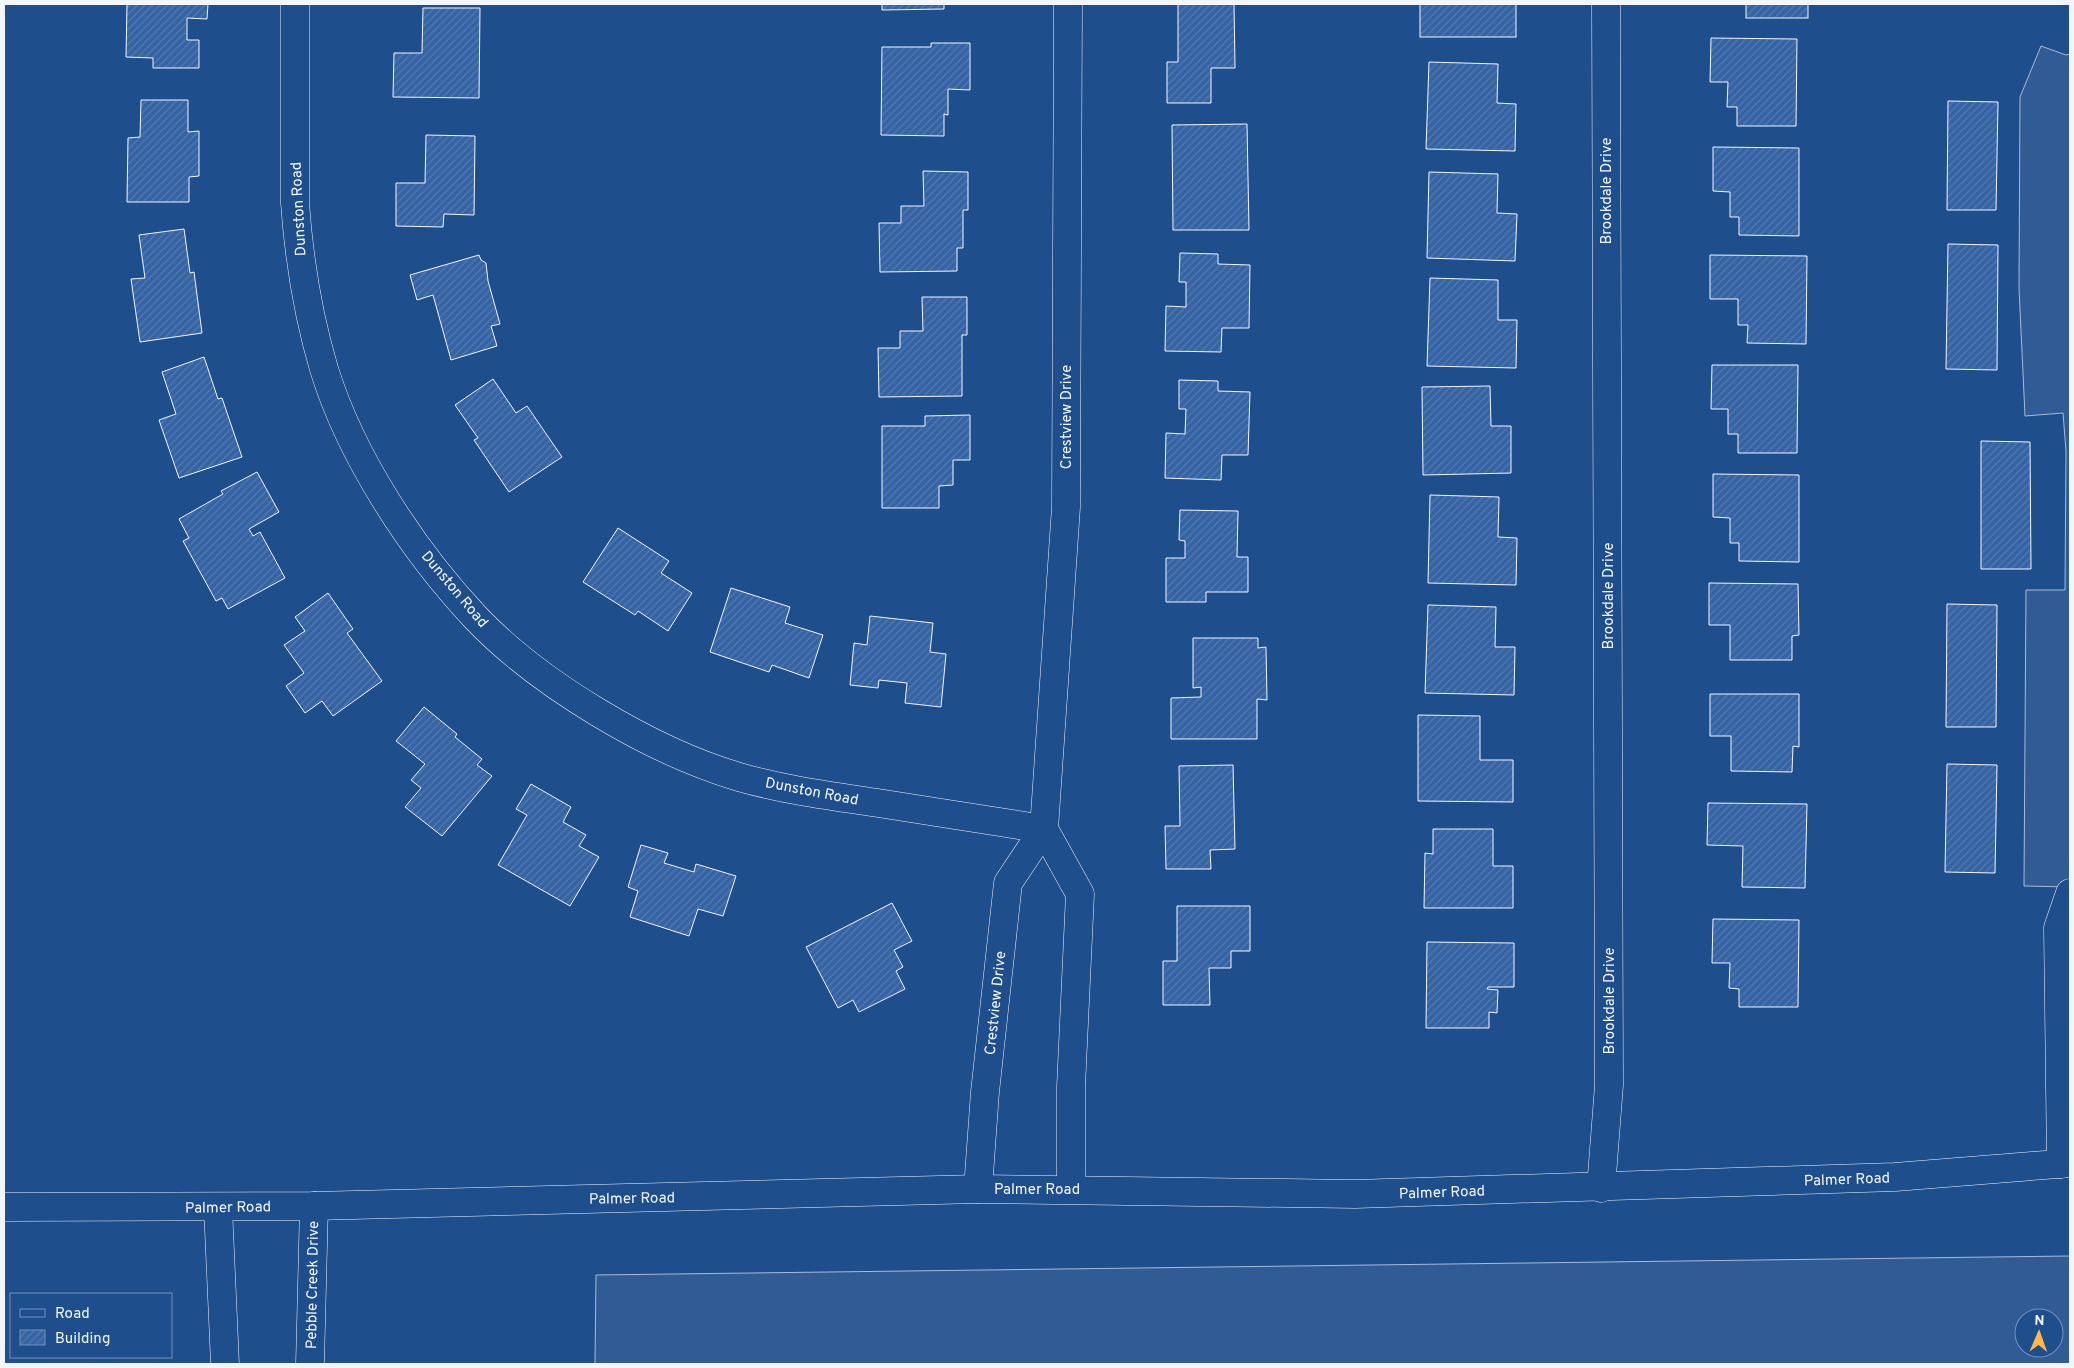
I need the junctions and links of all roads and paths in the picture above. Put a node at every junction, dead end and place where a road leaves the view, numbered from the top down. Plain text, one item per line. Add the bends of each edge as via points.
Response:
1 (295, 4) edge
2 (1068, 4) edge
3 (1606, 4) edge
4 (1044, 829) junction
5 (2070, 893) edge
6 (2066, 1164) edge
7 (978, 1188) junction
8 (1071, 1188) junction
9 (1601, 1188) junction
10 (314, 1206) junction
11 (4, 1207) edge
12 (218, 1207) junction
13 (225, 1364) edge
14 (310, 1364) edge

1 - 4 street, Dunston Road via 297,234 303,280 324,370 351,436 388,502 445,581 477,618 521,658 572,694 632,732 698,762 738,776 811,793
2 - 4 street, Crestview Drive via 1066,507
3 - 9 street, Brookdale Drive via 1609,1085
4 - 7 street, Crestview Drive via 1008,883
4 - 8 street via 1080,894 1071,1087
5 - 6 street via 2058,928
6 - 9 street, Palmer Road via 1895,1177
7 - 8 street, Palmer Road
7 - 10 street, Palmer Road
8 - 9 street, Palmer Road via 1354,1194
10 - 12 street, Palmer Road
10 - 14 street, Pebble Creek Drive
11 - 12 street, Palmer Road
12 - 13 street

